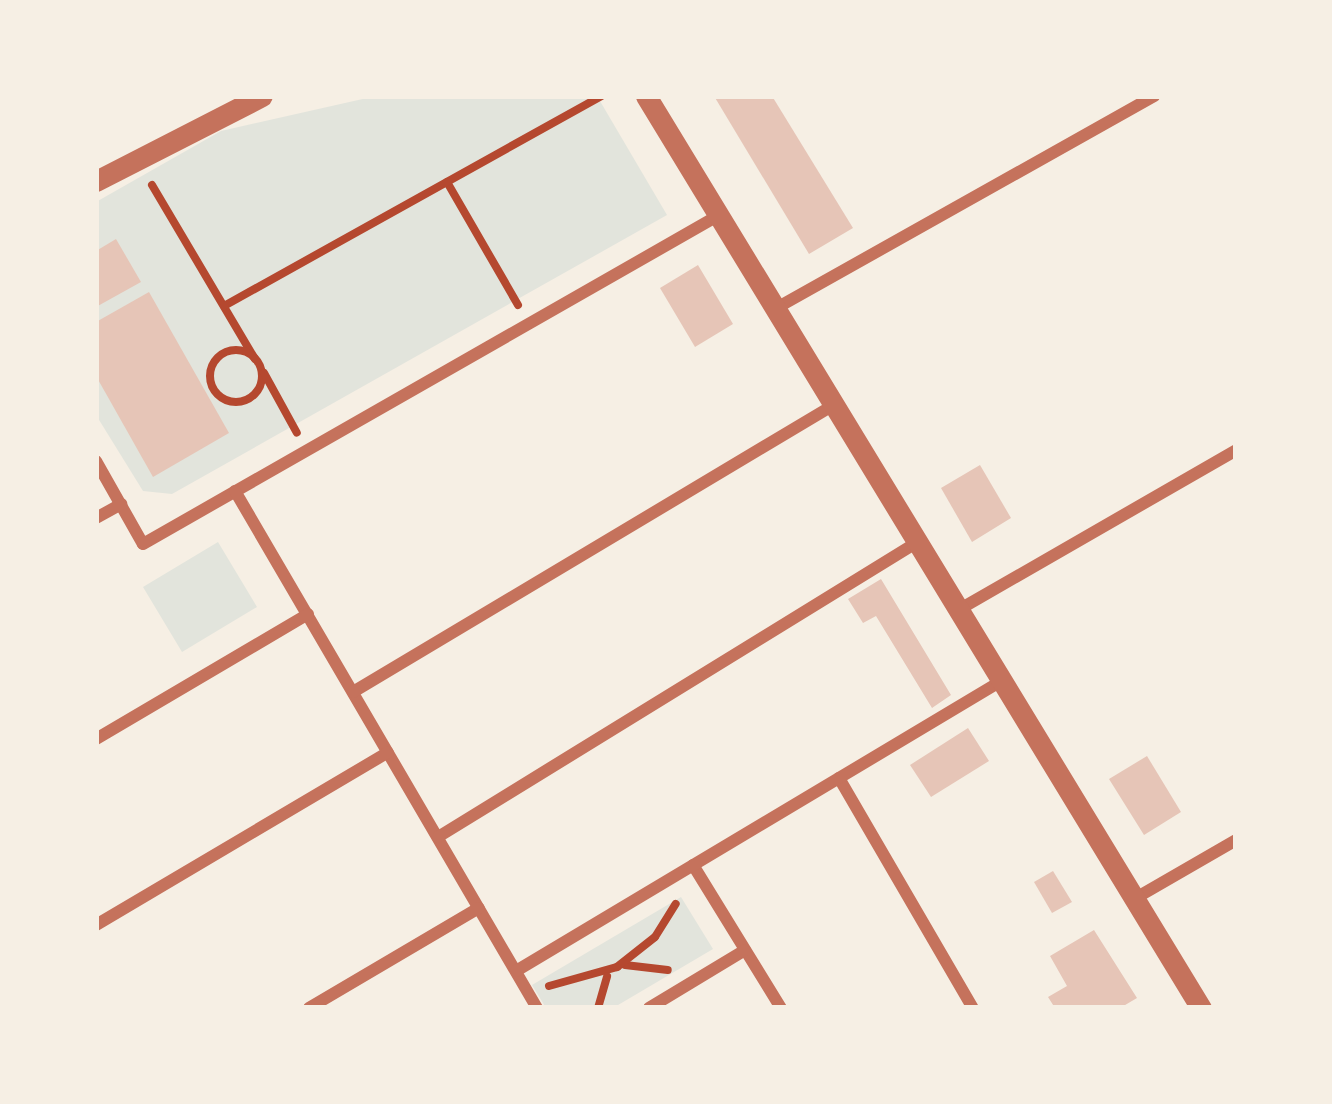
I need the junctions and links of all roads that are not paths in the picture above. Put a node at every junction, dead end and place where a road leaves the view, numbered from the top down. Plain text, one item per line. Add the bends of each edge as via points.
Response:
1 (262, 96) edge
2 (646, 96) edge
3 (1154, 96) edge
4 (96, 181) edge
5 (723, 214) junction
6 (780, 306) junction
7 (838, 402) junction
8 (1236, 450) edge
9 (96, 460) edge
10 (236, 491) junction
11 (121, 504) junction
12 (96, 518) edge
13 (921, 540) junction
14 (960, 609) junction
15 (308, 614) junction
16 (1003, 680) junction
17 (353, 692) junction
18 (96, 739) edge
19 (388, 752) junction
20 (839, 778) junction
21 (438, 837) junction
22 (1236, 839) edge
23 (693, 866) junction
24 (1134, 899) junction
25 (479, 908) junction
26 (96, 925) edge
27 (745, 950) junction
28 (516, 971) junction
29 (309, 1008) edge
30 (537, 1008) edge
31 (649, 1008) edge
32 (781, 1008) edge
33 (973, 1008) edge
34 (1201, 1008) edge

1 - 4 street
2 - 5 street
3 - 6 street
5 - 6 street
5 - 10 street
6 - 7 street
7 - 13 street
7 - 17 street
8 - 14 street
9 - 11 street
10 - 11 street via 143,544
10 - 15 street
11 - 12 street
13 - 14 street
13 - 21 street
14 - 16 street
15 - 17 street
15 - 18 street
16 - 20 street
16 - 24 street
17 - 19 street
19 - 21 street
19 - 26 street
20 - 23 street
20 - 33 street
21 - 25 street
22 - 24 street
23 - 27 street
23 - 28 street
24 - 34 street
25 - 28 street
25 - 29 street
27 - 31 street
27 - 32 street
28 - 30 street

